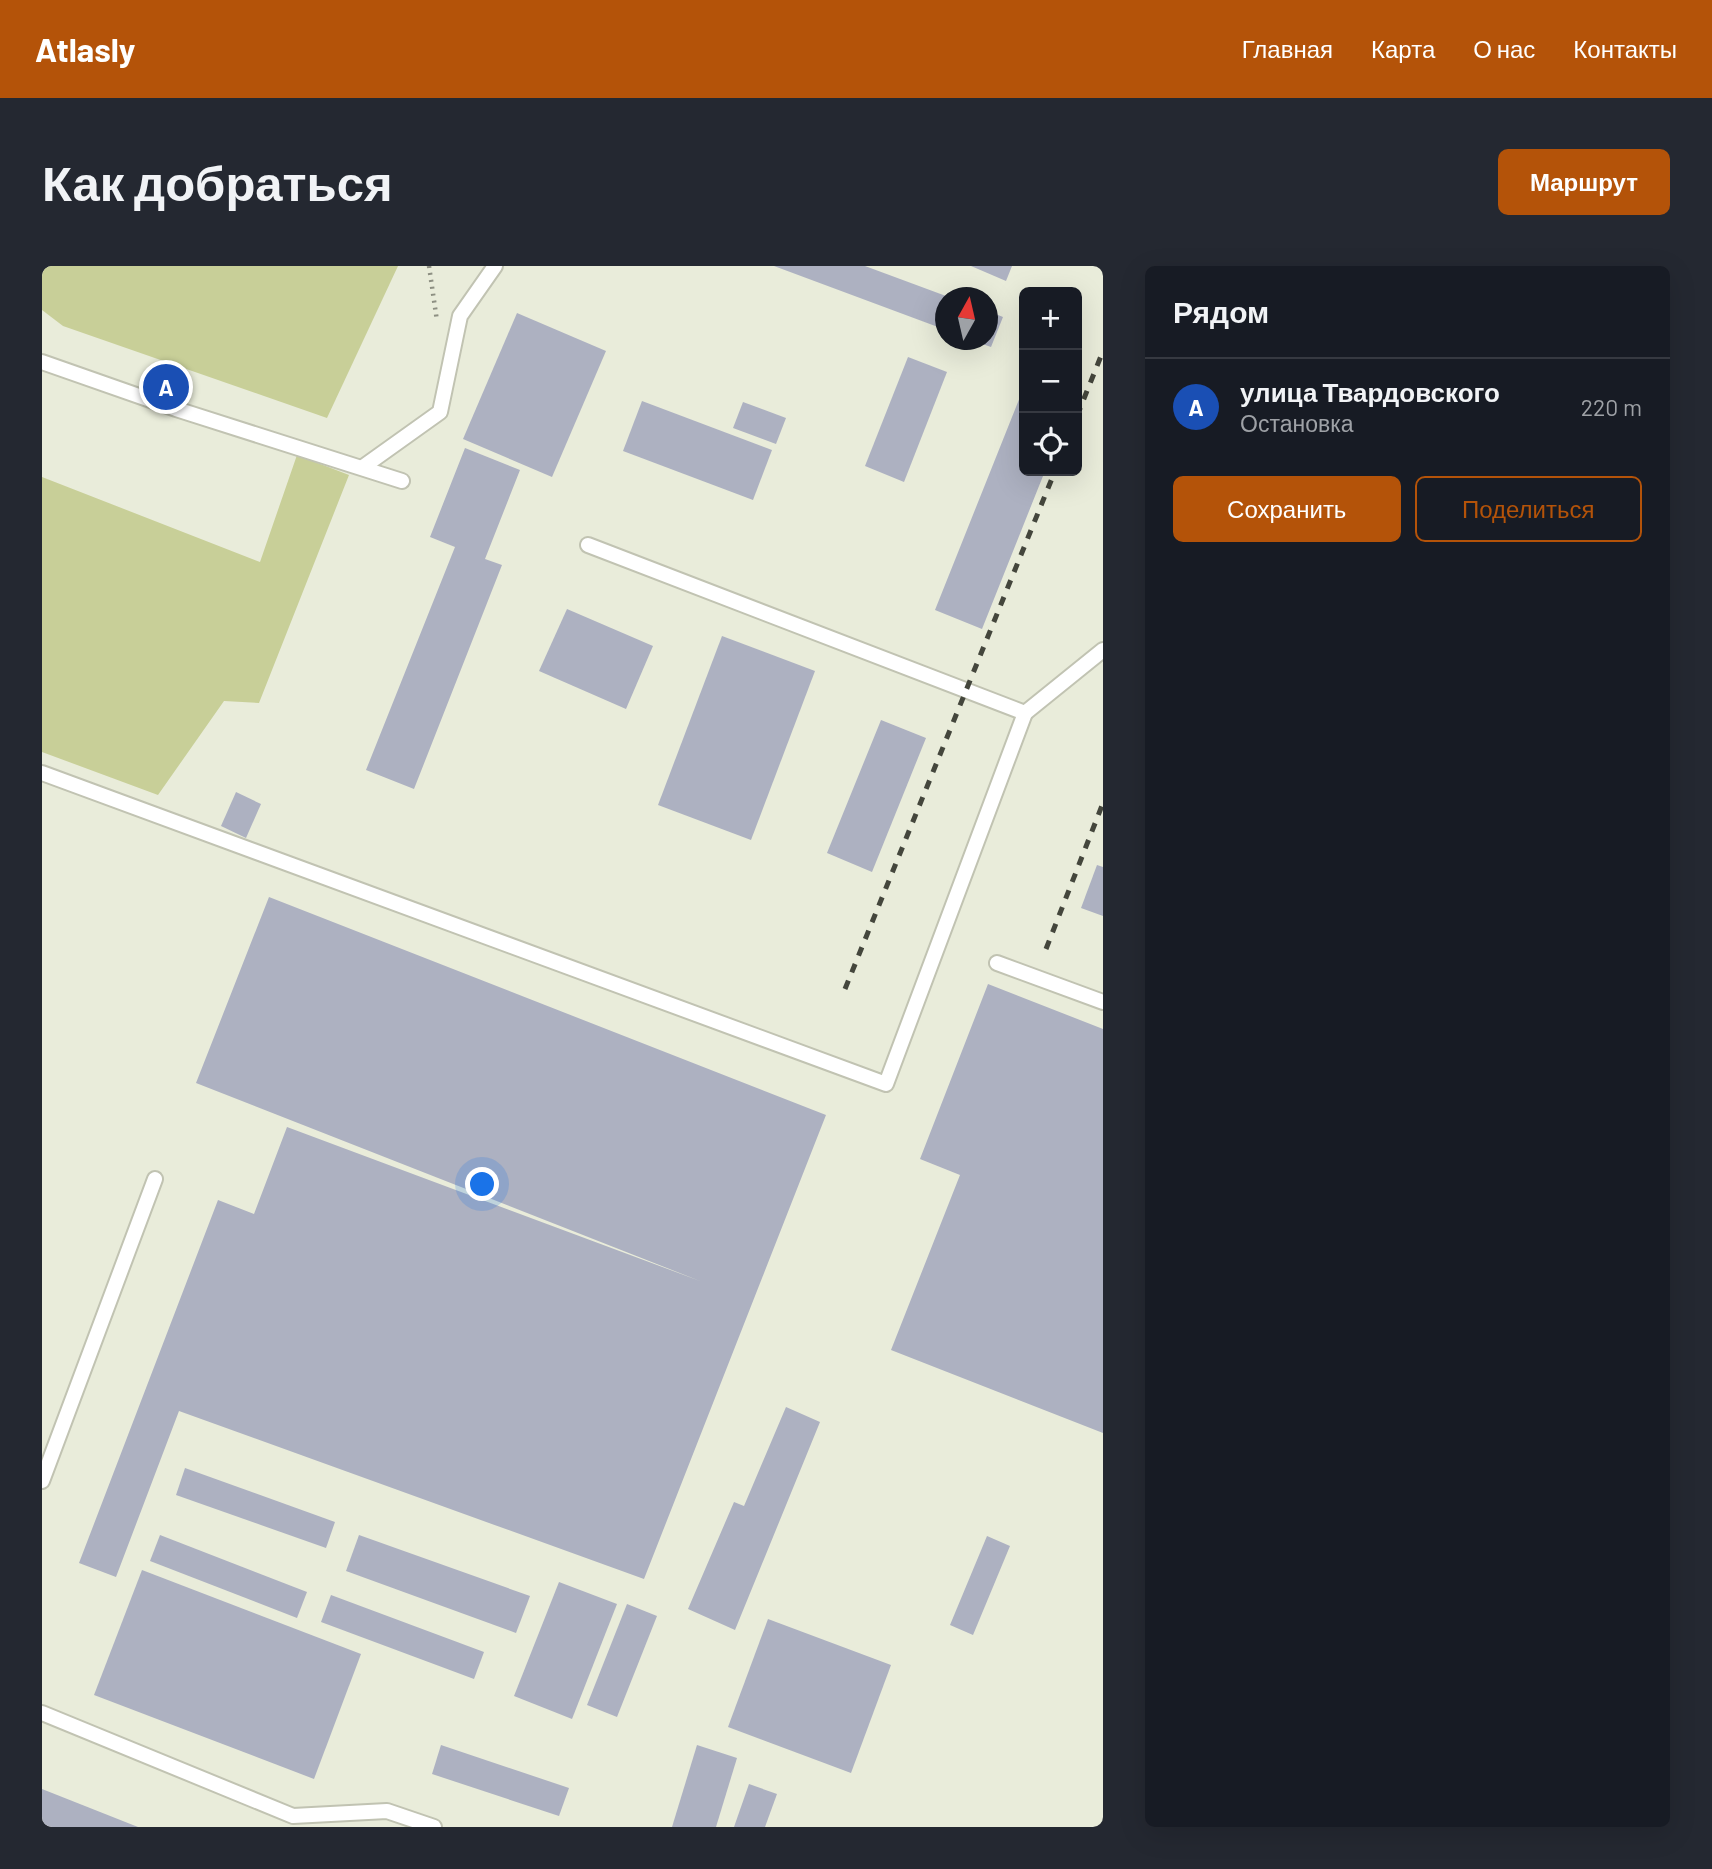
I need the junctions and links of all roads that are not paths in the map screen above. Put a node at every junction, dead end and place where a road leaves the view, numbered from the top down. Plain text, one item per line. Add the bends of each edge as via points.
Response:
1 (495, 266) edge
2 (42, 362) edge
3 (363, 467) junction
4 (402, 481) dead end
5 (588, 545) dead end
6 (1103, 650) edge
7 (1025, 713) junction
8 (42, 773) edge
9 (998, 963) dead end
10 (1103, 1002) edge
11 (155, 1179) dead end
12 (42, 1481) edge
13 (42, 1713) edge
14 (291, 1821) edge
15 (434, 1827) edge

1 - 3 lane via 460,316 440,412
2 - 3 lane
3 - 4 lane
5 - 7 lane
6 - 7 lane
7 - 8 lane via 886,1084
9 - 10 lane
11 - 12 lane
13 - 14 lane
14 - 15 lane via 387,1811

